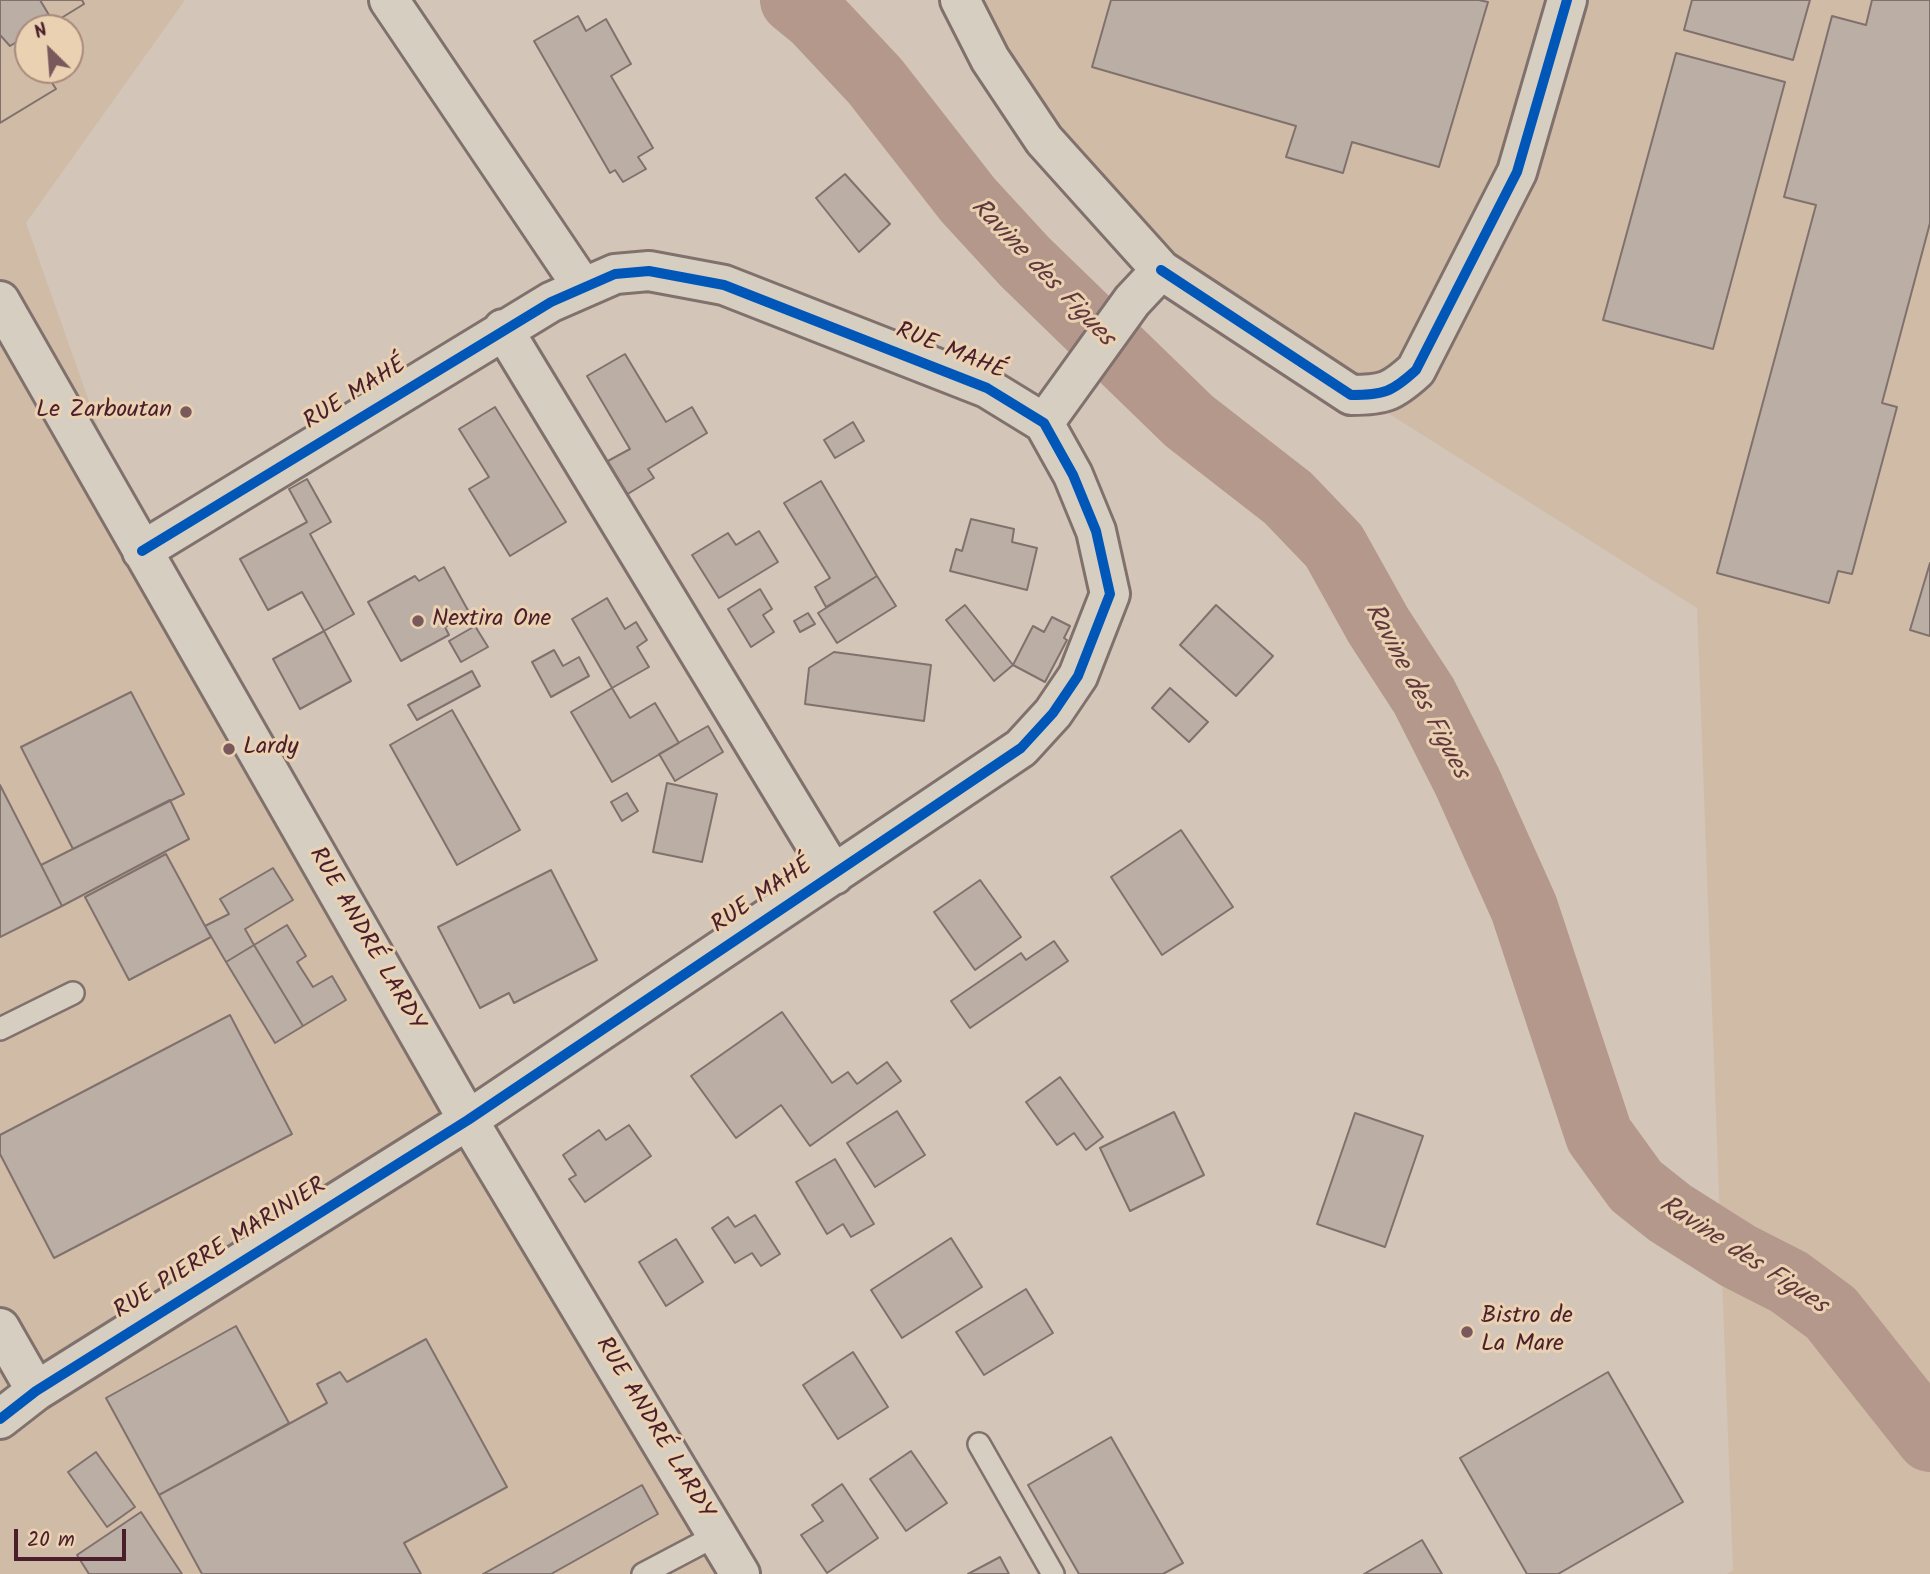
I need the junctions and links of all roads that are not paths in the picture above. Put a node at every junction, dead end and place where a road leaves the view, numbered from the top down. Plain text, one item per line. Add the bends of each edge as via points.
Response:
1 (389, 0) edge
2 (960, 0) edge
3 (1567, 0) edge
4 (1161, 270) junction
5 (582, 286) junction
6 (0, 301) edge
7 (503, 329) junction
8 (1054, 407) junction
9 (142, 551) junction
10 (834, 875) junction
11 (73, 993) dead end
12 (0, 1029) edge
13 (468, 1120) junction
14 (0, 1328) edge
15 (36, 1391) junction
16 (0, 1419) edge
17 (979, 1444) dead end
18 (717, 1535) junction
19 (643, 1574) edge
20 (740, 1574) edge
21 (1053, 1574) edge

1 - 5 street
2 - 4 street via 990,59 1044,139
3 - 4 street via 1517,172 1416,370 1402,383 1383,395 1351,395
4 - 8 street via 1132,301
5 - 7 street, RUE MAHÉ
5 - 8 street, RUE MAHÉ via 615,274 649,271 724,285 987,387
6 - 9 street, RUE ANDRÉ LARDY
7 - 9 street, RUE MAHÉ
7 - 10 street, RUE MAHÉ
8 - 10 street, RUE MAHÉ via 1073,475 1096,531 1110,594 1079,677 1021,748
9 - 13 street, RUE ANDRÉ LARDY
10 - 13 street, RUE MAHÉ
11 - 12 lane
13 - 15 street, RUE PIERRE MARINIER
13 - 18 street, RUE ANDRÉ LARDY
14 - 15 street
15 - 16 street, RUE PIERRE MARINIER
17 - 21 lane
18 - 19 lane
18 - 20 street, RUE ANDRÉ LARDY

